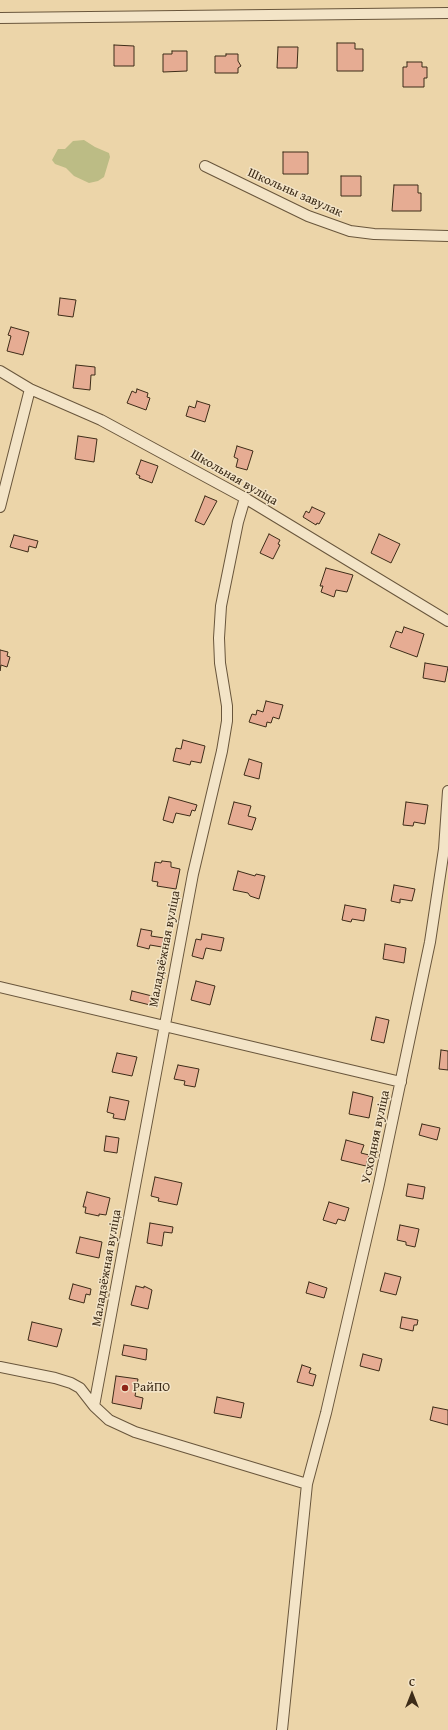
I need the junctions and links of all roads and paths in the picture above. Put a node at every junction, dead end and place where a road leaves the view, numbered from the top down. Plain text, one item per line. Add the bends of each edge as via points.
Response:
1 (448, 13) edge
2 (0, 18) edge
3 (205, 166) dead end
4 (448, 236) edge
5 (0, 371) edge
6 (30, 389) junction
7 (245, 498) junction
8 (0, 507) edge
9 (448, 621) edge
10 (448, 791) edge
11 (0, 987) edge
12 (164, 1027) junction
13 (401, 1082) junction
14 (0, 1367) edge
15 (94, 1406) junction
16 (307, 1484) junction
17 (282, 1730) edge

1 - 2 street
3 - 4 street, Школьны завулак via 308,216 350,231
5 - 6 street, Школьная вуліца
6 - 7 street, Школьная вуліца via 101,420
6 - 8 street
7 - 9 street, Школьная вуліца
7 - 12 street, Маладзёжная вуліца via 220,613 220,663 227,706 226,728 193,874
10 - 13 street, Усходняя вуліца via 444,849 430,942
11 - 12 street
12 - 13 street
12 - 15 street, Маладзёжная вуліца
13 - 16 street, Усходняя вуліца via 378,1191
14 - 15 street via 71,1383 80,1388
15 - 16 street via 109,1420 136,1432
16 - 17 street, Усходняя вуліца

